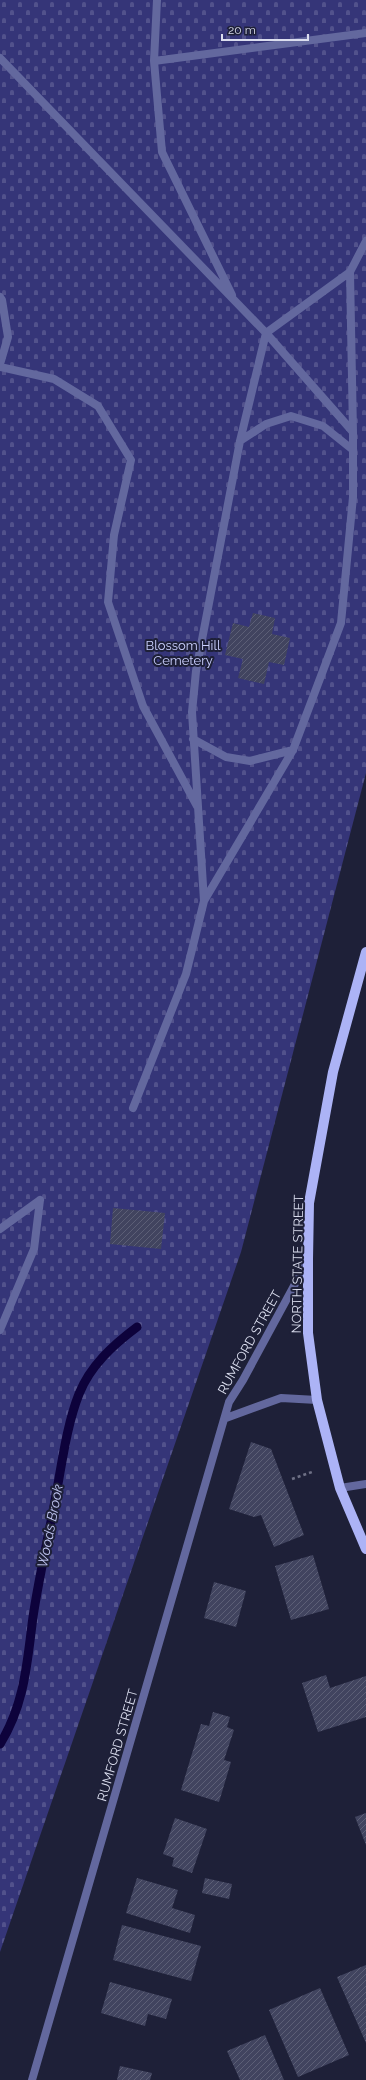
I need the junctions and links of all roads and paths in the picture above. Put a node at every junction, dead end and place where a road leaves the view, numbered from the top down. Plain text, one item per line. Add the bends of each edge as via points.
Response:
1 (157, 0) edge
2 (366, 32) edge
3 (0, 58) edge
4 (154, 61) junction
5 (366, 241) edge
6 (350, 272) junction
7 (0, 297) edge
8 (236, 303) junction
9 (266, 333) junction
10 (0, 364) edge
11 (0, 368) edge
12 (353, 432) junction
13 (240, 442) junction
14 (353, 450) junction
15 (193, 739) junction
16 (293, 750) junction
17 (198, 809) junction
18 (204, 901) junction
19 (366, 952) edge
20 (133, 1108) dead end
21 (0, 1229) edge
22 (308, 1259) junction
23 (0, 1330) edge
24 (317, 1400) junction
25 (226, 1418) junction
26 (312, 1472) dead end
27 (292, 1479) dead end
28 (366, 1484) edge
29 (340, 1488) junction
30 (366, 1549) edge
31 (32, 2080) edge

1 - 4 street
2 - 4 street
3 - 8 street
4 - 8 street via 162,152
5 - 6 street
6 - 9 street
6 - 12 street
7 - 10 street via 8,337
8 - 9 street
9 - 12 street
9 - 13 street
11 - 17 street via 54,379 98,406 131,460 114,535 108,602 143,706
12 - 14 street
13 - 14 street via 266,424 291,416 324,426
13 - 15 street via 196,671 192,712
14 - 16 street via 353,497 341,623
15 - 16 street via 226,757 250,761
15 - 17 street
16 - 18 street
17 - 18 street
18 - 20 street via 186,974
19 - 22 main road, NORTH STATE STREET via 333,1072 309,1203
21 - 23 street via 40,1200 34,1249
22 - 24 main road, NORTH STATE STREET via 308,1333
22 - 25 street, RUMFORD STREET via 229,1402
24 - 25 street, RUMFORD STREET via 281,1398
24 - 29 main road, NORTH STATE STREET
25 - 31 street, RUMFORD STREET
26 - 27 path
28 - 29 street
29 - 30 main road, NORTH STATE STREET

